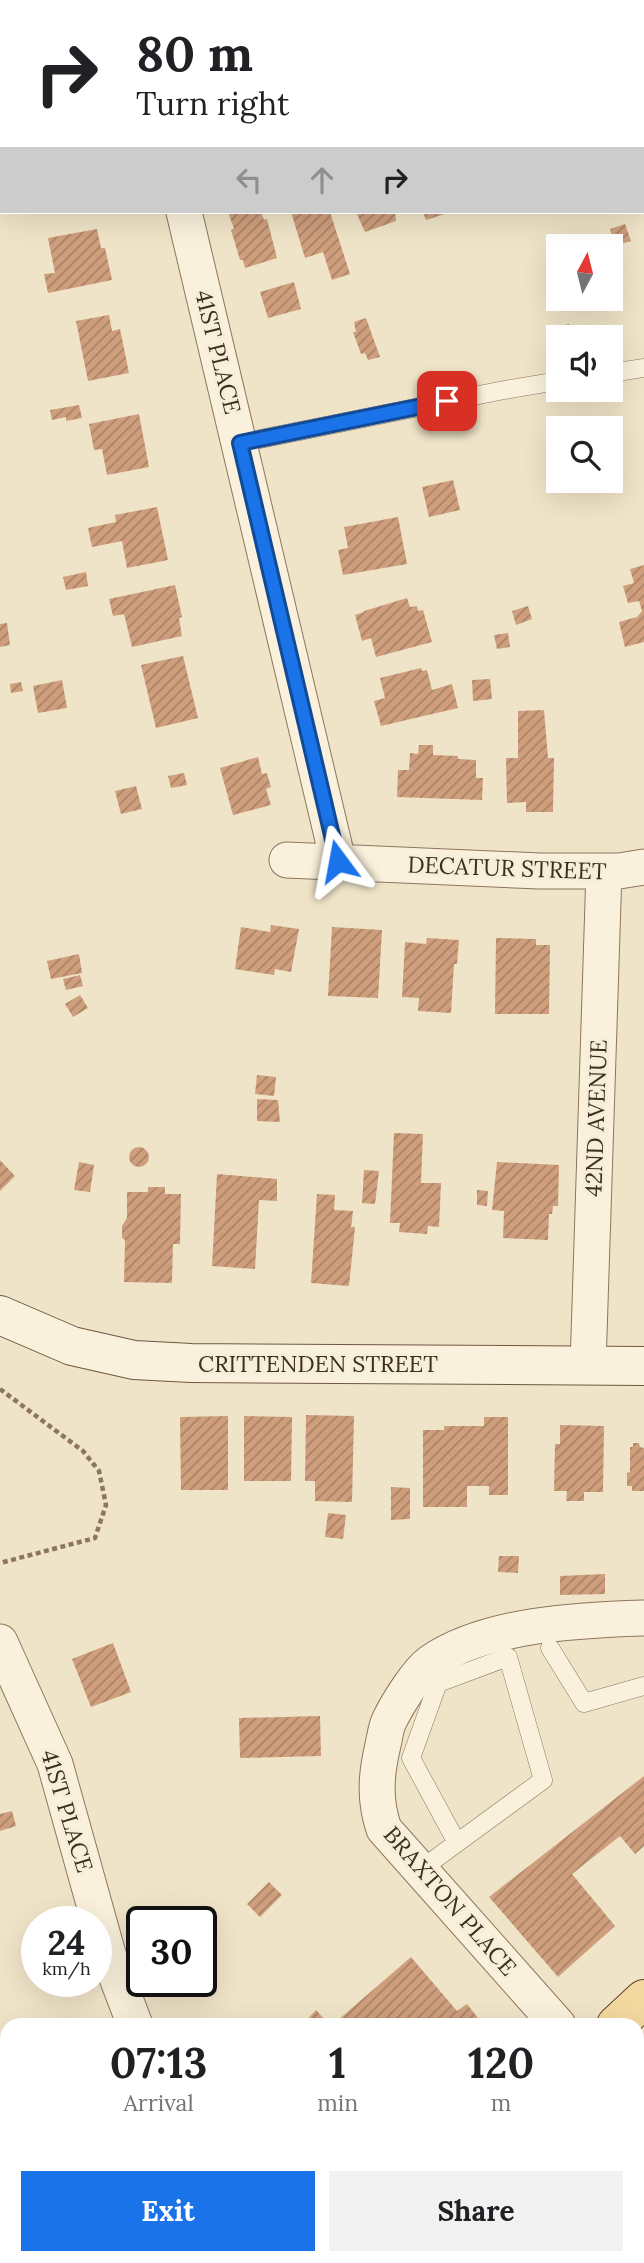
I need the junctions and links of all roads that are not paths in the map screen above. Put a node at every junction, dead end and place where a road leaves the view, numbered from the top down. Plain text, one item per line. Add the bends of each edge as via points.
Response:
1 (184, 214) edge
2 (644, 368) edge
3 (623, 371) edge
4 (546, 384) edge
5 (240, 443) junction
6 (287, 860) dead end
7 (338, 861) junction
8 (644, 867) edge
9 (604, 871) junction
10 (0, 1315) edge
11 (588, 1366) junction
12 (644, 1366) edge
13 (644, 1618) edge
14 (0, 1642) edge
15 (550, 1648) dead end
16 (644, 1686) edge
17 (457, 1843) junction
18 (420, 1870) junction
19 (644, 1999) edge
20 (132, 2018) edge
21 (552, 2018) edge
22 (624, 2018) edge

1 - 5 street, 41ST PLACE
2 - 3 lane
4 - 5 lane
5 - 7 street, 41ST PLACE
6 - 7 street, DECATUR STREET
7 - 9 street, DECATUR STREET
8 - 9 street, DECATUR STREET
9 - 11 street, 42ND AVENUE
10 - 11 street, CRITTENDEN STREET via 72,1346 134,1360
11 - 12 street, CRITTENDEN STREET
13 - 18 street, BRAXTON PLACE via 580,1620 509,1631 453,1650 429,1664 389,1720 376,1796 384,1829
14 - 20 street, 41ST PLACE via 55,1764 108,1954
15 - 16 lane via 584,1703
17 - 17 lane via 543,1780 508,1657 438,1683 411,1758
17 - 18 lane
18 - 21 street, BRAXTON PLACE
19 - 22 main road

